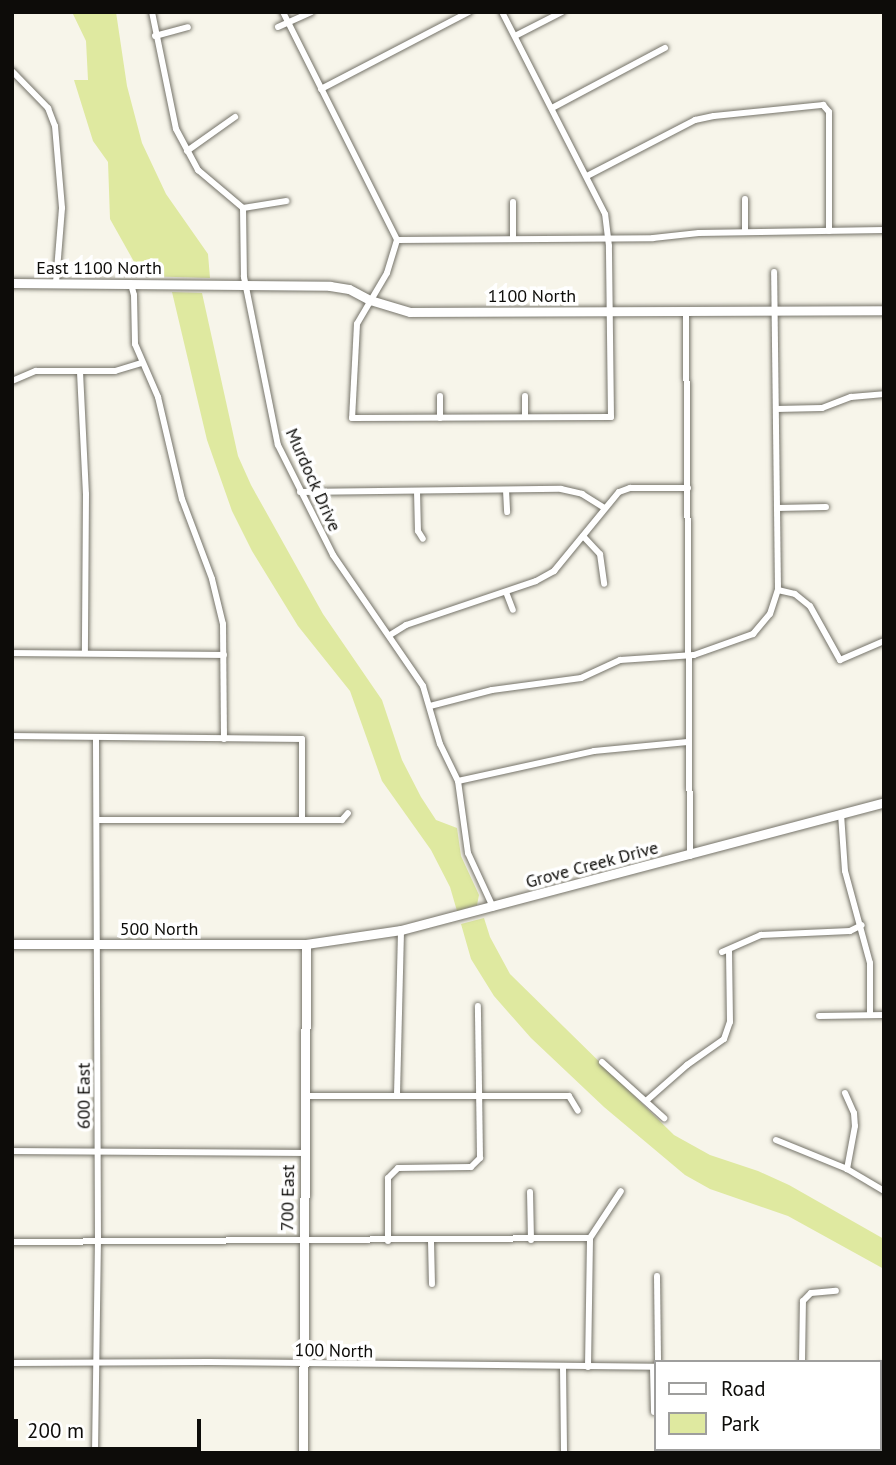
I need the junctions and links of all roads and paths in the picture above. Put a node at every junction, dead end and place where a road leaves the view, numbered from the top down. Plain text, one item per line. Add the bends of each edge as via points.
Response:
1 (152, 12) edge
2 (283, 12) edge
3 (311, 12) edge
4 (469, 12) edge
5 (502, 12) edge
6 (562, 12) edge
7 (288, 24) junction
8 (188, 27) dead end
9 (278, 27) dead end
10 (155, 36) junction
11 (515, 36) junction
12 (665, 48) dead end
13 (12, 71) edge
14 (321, 89) junction
15 (552, 108) junction
16 (235, 117) dead end
17 (187, 151) junction
18 (587, 176) junction
19 (745, 199) dead end
20 (286, 201) dead end
21 (513, 202) dead end
22 (243, 208) junction
23 (884, 230) edge
24 (829, 231) junction
25 (745, 232) junction
26 (513, 239) junction
27 (609, 239) junction
28 (397, 240) junction
29 (774, 272) dead end
30 (56, 283) junction
31 (12, 284) edge
32 (131, 284) junction
33 (186, 284) joint
34 (246, 285) junction
35 (370, 300) junction
36 (884, 310) edge
37 (610, 311) junction
38 (686, 311) junction
39 (774, 311) junction
40 (142, 363) junction
41 (80, 372) junction
42 (12, 381) edge
43 (884, 394) edge
44 (440, 396) dead end
45 (525, 396) dead end
46 (776, 409) junction
47 (525, 417) junction
48 (440, 418) junction
49 (688, 488) junction
50 (506, 490) junction
51 (417, 491) junction
52 (300, 492) junction
53 (826, 507) dead end
54 (604, 508) junction
55 (777, 508) junction
56 (506, 512) dead end
57 (583, 536) junction
58 (423, 539) dead end
59 (604, 584) dead end
60 (778, 590) junction
61 (506, 592) junction
62 (513, 610) dead end
63 (390, 635) junction
64 (884, 641) edge
65 (12, 653) edge
66 (85, 653) junction
67 (224, 655) junction
68 (687, 657) junction
69 (430, 706) junction
70 (12, 736) edge
71 (96, 739) junction
72 (224, 739) junction
73 (688, 742) junction
74 (458, 780) junction
75 (884, 803) edge
76 (348, 813) dead end
77 (841, 814) junction
78 (97, 820) junction
79 (302, 820) junction
80 (690, 856) junction
81 (493, 907) junction
82 (862, 925) junction
83 (401, 930) junction
84 (12, 944) edge
85 (306, 944) junction
86 (98, 945) junction
87 (478, 1006) dead end
88 (870, 1013) junction
89 (819, 1016) dead end
90 (884, 1016) edge
91 (602, 1062) dead end
92 (845, 1093) dead end
93 (397, 1095) junction
94 (304, 1096) junction
95 (480, 1096) junction
96 (646, 1101) junction
97 (578, 1111) dead end
98 (664, 1118) dead end
99 (776, 1140) dead end
100 (98, 1151) junction
101 (12, 1152) edge
102 (304, 1153) junction
103 (847, 1169) junction
104 (621, 1191) dead end
105 (884, 1191) edge
106 (530, 1192) dead end
107 (590, 1238) junction
108 (531, 1240) junction
109 (303, 1241) junction
110 (388, 1241) junction
111 (431, 1241) junction
112 (12, 1242) edge
113 (98, 1242) junction
114 (657, 1276) dead end
115 (432, 1284) dead end
116 (836, 1291) dead end
117 (656, 1360) edge
118 (802, 1360) edge
119 (12, 1363) edge
120 (96, 1363) junction
121 (303, 1365) junction
122 (654, 1365) edge
123 (563, 1367) junction
124 (588, 1367) junction
125 (95, 1453) edge
126 (303, 1453) edge
127 (564, 1453) edge

1 - 10 street
2 - 7 street
3 - 7 street
4 - 14 street
5 - 11 street
6 - 11 street
7 - 9 street
7 - 14 street
8 - 10 street
10 - 17 street via 176,129
11 - 15 street
12 - 15 street
13 - 30 street via 48,108 55,126 62,208
14 - 28 street
15 - 18 street
16 - 17 street
17 - 22 street via 198,170
18 - 24 street via 695,120 823,106 829,112
18 - 27 street via 605,214
19 - 25 street
20 - 22 street
21 - 26 street
22 - 34 street, Murdock Drive
23 - 24 street
24 - 25 street
25 - 27 street
26 - 27 street
26 - 28 street
27 - 37 street
28 - 35 street via 387,273
29 - 39 street
30 - 31 street, East 1100 North
30 - 32 street, East 1100 North
32 - 33 street, East 1100 North
32 - 40 street via 133,334
33 - 34 street, 1100 North
34 - 35 street, 1100 North via 330,286
34 - 52 street, Murdock Drive via 278,445
35 - 37 street, 1100 North via 410,312
35 - 48 street via 354,339 352,418
36 - 39 street, 1100 North
37 - 38 street, 1100 North
37 - 47 street via 611,417
38 - 39 street, 1100 North
38 - 49 street
39 - 46 street
40 - 41 street via 115,371
40 - 67 street via 158,397 182,499 212,579 223,624
41 - 42 street via 36,371
41 - 66 street via 86,494
43 - 46 street via 850,397 822,408
44 - 48 street
45 - 47 street
46 - 55 street
47 - 48 street
49 - 54 street via 630,488 619,492
49 - 68 street
50 - 51 street
50 - 54 street via 570,490
50 - 56 street
51 - 52 street
51 - 58 street via 418,531
52 - 63 street, Murdock Drive via 333,555
53 - 55 street
54 - 57 street
55 - 60 street
57 - 59 street via 600,554
57 - 61 street via 554,571
60 - 64 street via 795,594 810,606 840,660
60 - 68 street via 771,614 753,634
61 - 62 street
61 - 63 street via 406,625
63 - 69 street, Murdock Drive via 416,673
65 - 66 street
66 - 67 street
67 - 72 street
68 - 69 street via 620,660 581,678 492,690
68 - 73 street
69 - 74 street, Murdock Drive via 440,744
70 - 71 street
71 - 72 street
71 - 78 street, 600 East
72 - 79 street via 302,739
73 - 74 street via 594,751
73 - 80 street
74 - 81 street, Murdock Drive via 468,853
75 - 77 street, Grove Creek Drive
76 - 79 street via 342,820
77 - 80 street, Grove Creek Drive
77 - 82 street via 845,871
78 - 79 street
78 - 86 street, 600 East
80 - 81 street, Grove Creek Drive
81 - 83 street, Grove Creek Drive
82 - 88 street via 870,963
82 - 96 street via 850,931 761,935 726,951 730,1022 724,1039
83 - 85 street, Grove Creek Drive
83 - 93 street
84 - 86 street, 500 North
85 - 86 street, 500 North
85 - 94 street, 700 East
86 - 100 street, 600 East
87 - 95 street
88 - 89 street
88 - 90 street
91 - 96 street
92 - 103 street via 855,1126
93 - 94 street
93 - 95 street
94 - 102 street, 700 East
95 - 97 street via 569,1096
95 - 110 street via 480,1158 471,1167 398,1168 388,1178
96 - 98 street
99 - 103 street
100 - 101 street
100 - 102 street
100 - 113 street, 600 East
102 - 109 street, 700 East
103 - 105 street
104 - 107 street
106 - 108 street
107 - 108 street
107 - 124 street
108 - 111 street
109 - 110 street
109 - 113 street
109 - 121 street, 700 East
110 - 111 street
111 - 115 street
112 - 113 street
113 - 120 street, 600 East
114 - 117 street
116 - 118 street via 811,1293 803,1301
119 - 120 street, 100 North
120 - 121 street, 100 North
120 - 125 street, 600 East
121 - 123 street, 100 North
121 - 126 street, 700 East
122 - 124 street, 100 North
123 - 124 street, 100 North
123 - 127 street

